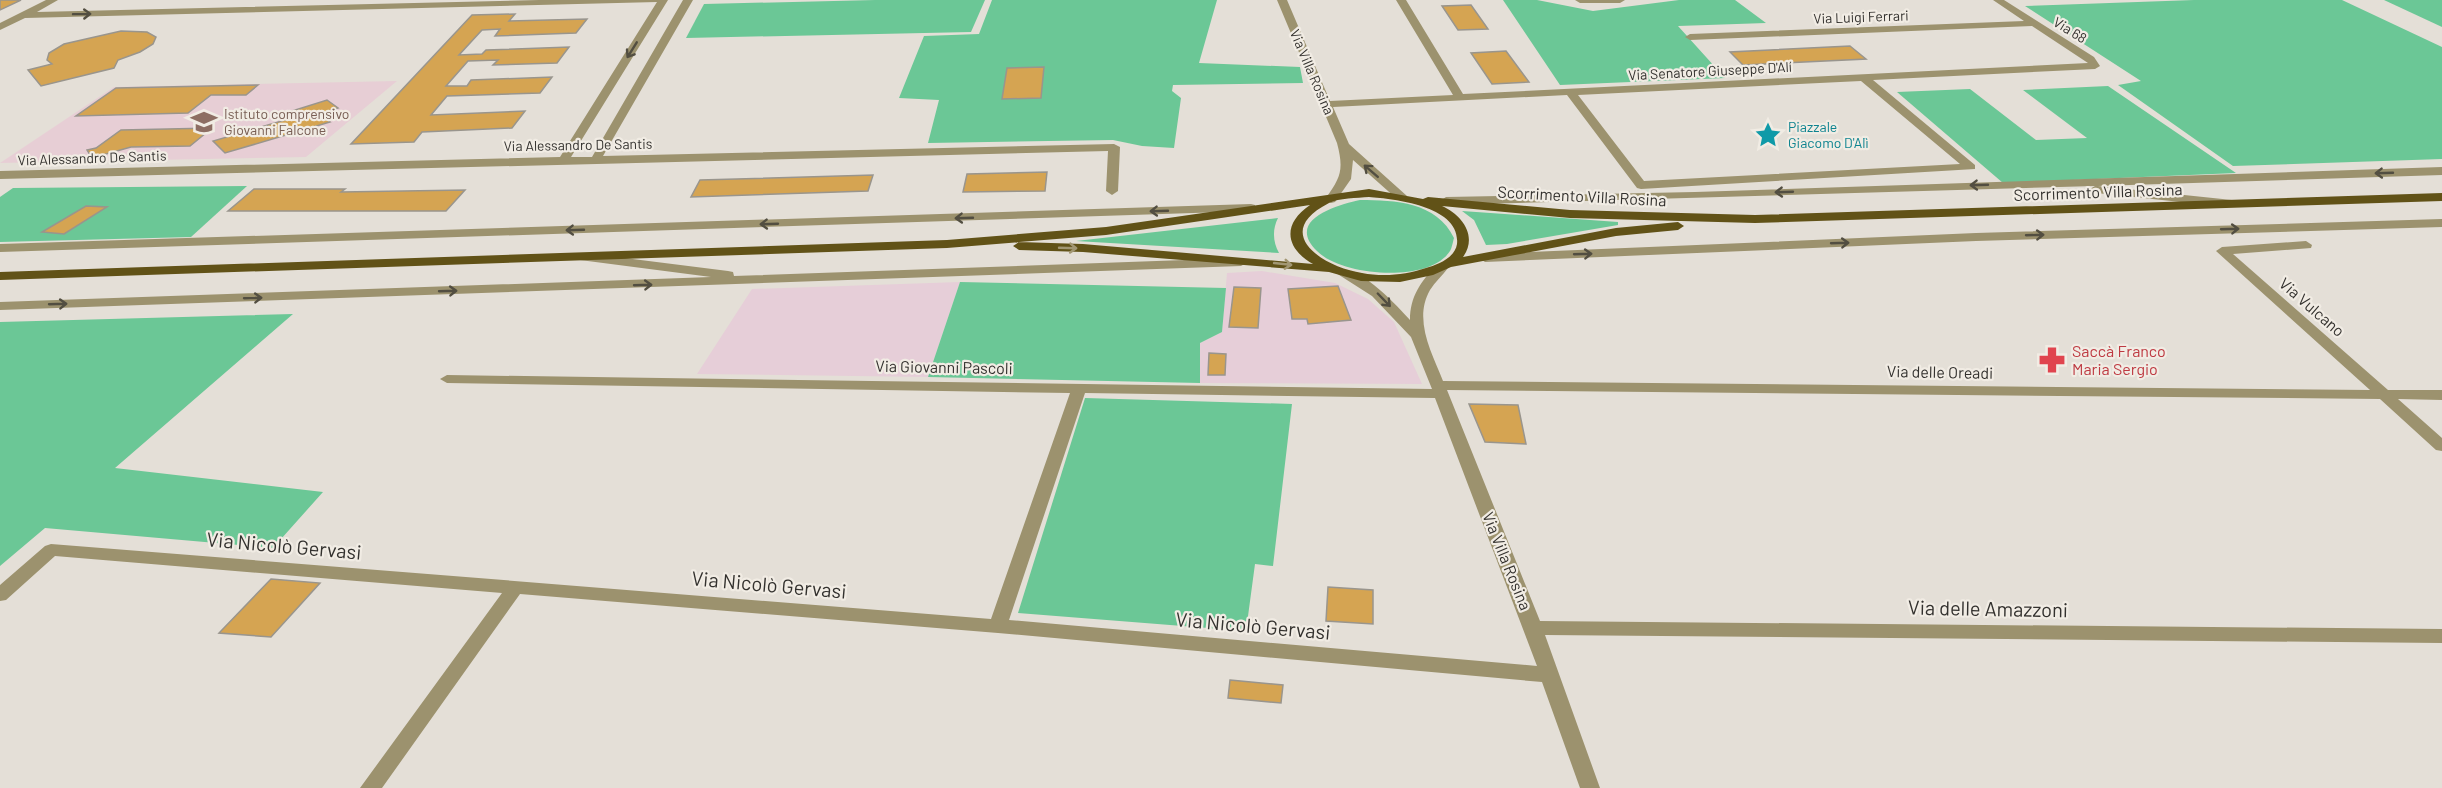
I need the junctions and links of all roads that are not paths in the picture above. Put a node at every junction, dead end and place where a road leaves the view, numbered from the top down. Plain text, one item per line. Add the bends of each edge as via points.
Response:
1 (245, 0) edge
2 (277, 0) edge
3 (309, 0) edge
4 (655, 0) edge
5 (663, 0) edge
6 (688, 0) edge
7 (1282, 0) edge
8 (1401, 0) edge
9 (1580, 0) edge
10 (1620, 0) edge
11 (1998, 0) edge
12 (48, 2) edge
13 (263, 9) junction
14 (296, 9) junction
15 (23, 15) junction
16 (2034, 23) junction
17 (0, 27) edge
18 (1690, 37) dead end
19 (2095, 66) joint
20 (634, 69) junction
21 (1865, 79) junction
22 (1570, 92) junction
23 (1460, 98) junction
24 (1325, 104) junction
25 (1343, 143) junction
26 (596, 159) junction
27 (564, 160) junction
28 (2442, 171) edge
29 (0, 175) edge
30 (2036, 182) junction
31 (1112, 191) dead end
32 (1404, 197) junction
33 (2442, 197) edge
34 (1328, 200) junction
35 (1431, 201) junction
36 (2242, 204) junction
37 (1281, 207) junction
38 (1755, 219) junction
39 (2442, 223) edge
40 (947, 244) junction
41 (2306, 245) dead end
42 (0, 248) edge
43 (582, 257) junction
44 (1482, 258) junction
45 (1260, 262) junction
46 (1444, 266) junction
47 (1339, 272) junction
48 (0, 276) edge
49 (777, 281) junction
50 (0, 306) edge
51 (1418, 336) junction
52 (447, 380) dead end
53 (1080, 387) junction
54 (1439, 390) junction
55 (2383, 394) junction
56 (2442, 394) edge
57 (2442, 446) edge
58 (516, 587) junction
59 (0, 595) edge
60 (998, 626) junction
61 (1533, 628) junction
62 (2442, 636) edge
63 (1550, 675) junction
64 (370, 788) edge
65 (1590, 788) edge

1 - 12 street
2 - 13 street
3 - 14 street
4 - 14 street
5 -> 20 street
6 - 20 street
7 - 24 street, Via Villa Rosina
8 - 23 street
9 - 10 street
11 - 16 street, Via 68
12 - 15 street
13 - 14 street
15 -> 13 street
15 - 17 street
16 - 18 street, Via Luigi Ferrari
16 - 19 street, Via 68
19 - 21 street, Via Senatore Giuseppe D'Alí
20 - 26 street
20 - 27 street
21 - 22 street, Via Senatore Giuseppe D'Alí
21 - 22 street via 1971,167 1641,185
22 - 23 street, Via Senatore Giuseppe D'Alí
23 - 24 street, Via Senatore Giuseppe D'Alí
24 - 25 street, Via Villa Rosina
32 -> 25 street, Via Villa Rosina
25 - 34 street, Via Villa Rosina via 1348,164 1346,182
26 - 27 street, Via Alessandro De Santis
26 - 31 street, Via Alessandro De Santis via 1114,147
27 - 29 street, Via Alessandro De Santis
28 -> 30 street
30 -> 35 street
30 - 36 street
32 - 34 main road via 1369,194
32 - 35 main road, Scorrimento Villa Rosina
32 - 46 main road via 1439,209 1459,226 1462,246
33 - 36 main road, Scorrimento Villa Rosina
34 - 37 main road
34 - 47 main road via 1307,210 1297,221 1294,234 1300,248 1314,260
35 - 38 main road, Scorrimento Villa Rosina via 1570,214
36 - 38 main road, Scorrimento Villa Rosina
37 - 40 main road via 1106,231
37 -> 42 street
38 - 44 main road, Scorrimento Villa Rosina via 1616,232
44 -> 39 street
40 - 43 main road
40 -> 45 main road, Scorrimento Villa Rosina via 1083,248
41 - 55 street, Via Vulcano via 2222,251
43 - 48 main road
43 - 49 street
44 - 46 main road, Scorrimento Villa Rosina
45 -> 47 main road, Scorrimento Villa Rosina
45 - 49 street
46 - 47 main road, Scorrimento Villa Rosina via 1425,274 1395,278
46 - 51 street, Via Villa Rosina via 1427,284 1415,306
47 -> 51 street, Via Villa Rosina via 1377,293
50 -> 49 street
51 - 54 street, Via Villa Rosina
52 - 53 street, Via Giovanni Pascoli
53 - 54 street, Via Giovanni Pascoli
53 - 60 street
54 - 55 street, Via delle Oreadi
54 - 61 street, Via Villa Rosina
55 - 56 street, Via delle Oreadi
55 - 57 street, Via Vulcano
58 - 59 street, Via Nicolò Gervasi via 51,550
58 - 60 street, Via Nicolò Gervasi
58 - 64 street
60 - 63 street, Via Nicolò Gervasi
61 - 62 street, Via delle Amazzoni
61 - 63 street, Via Villa Rosina
63 - 65 street, Via Villa Rosina

